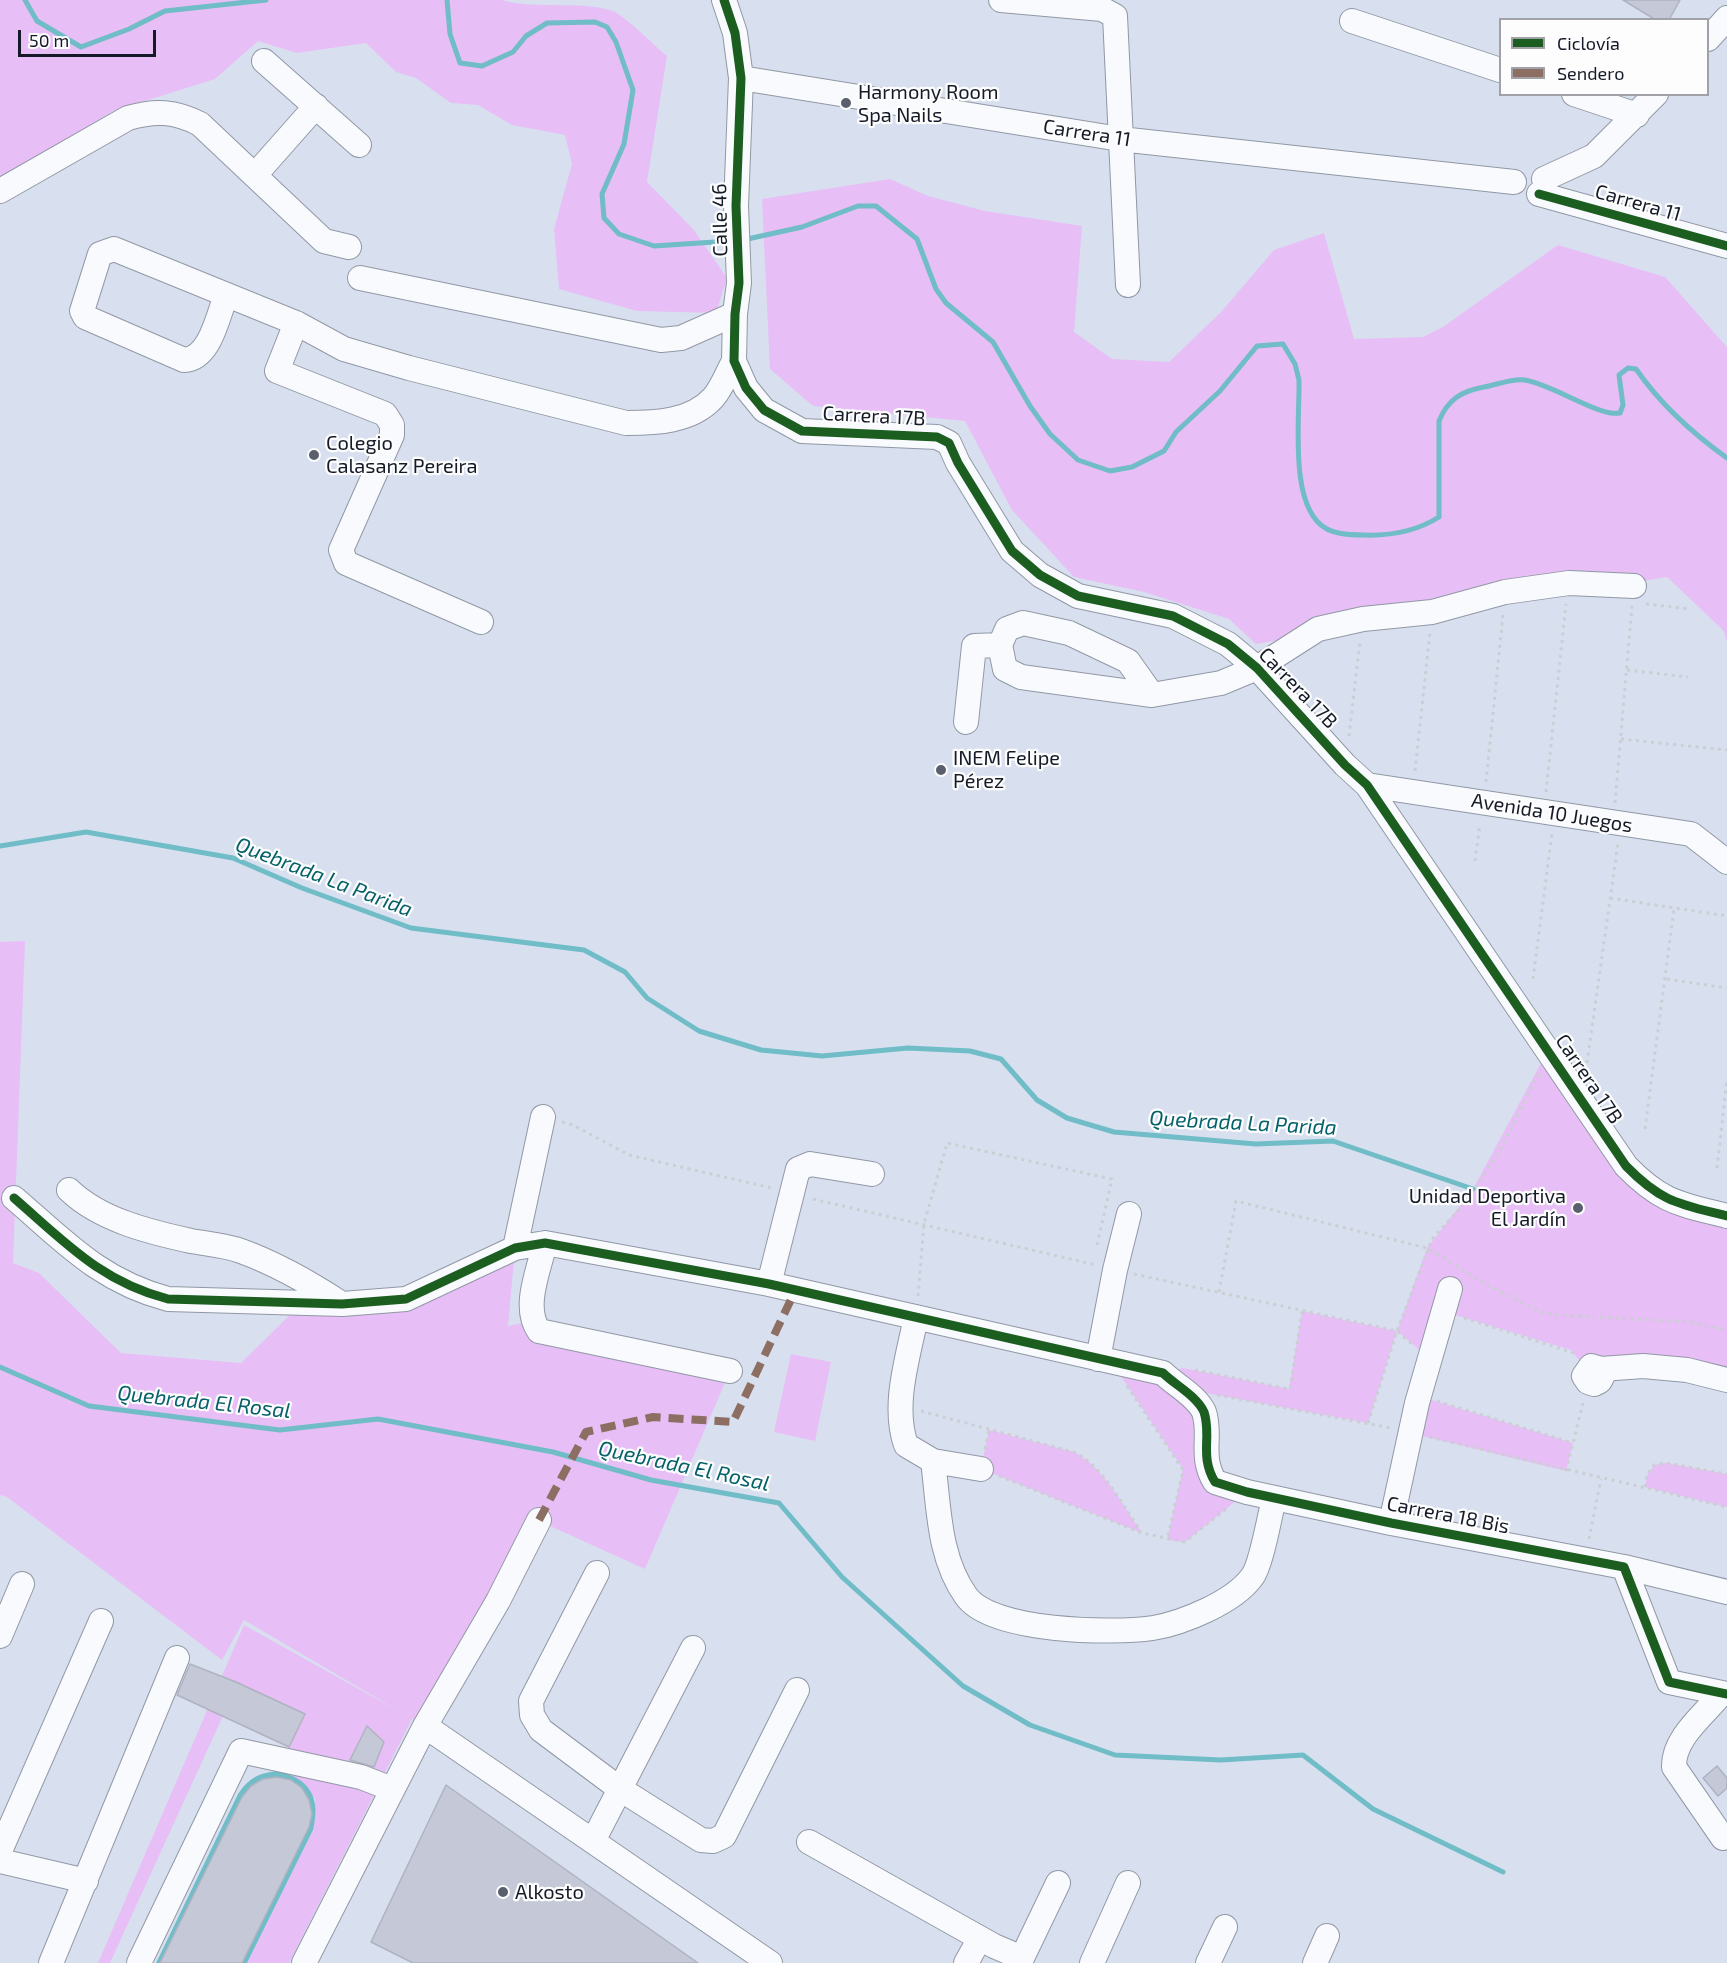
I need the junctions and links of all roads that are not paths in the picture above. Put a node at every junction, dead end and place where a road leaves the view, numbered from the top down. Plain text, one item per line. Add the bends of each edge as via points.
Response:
1 (724, 0) edge
2 (1001, 0) edge
3 (1727, 18) edge
4 (1352, 21) dead end
5 (1709, 37) edge
6 (264, 61) dead end
7 (1499, 70) edge
8 (741, 78) junction
9 (1580, 96) edge
10 (1654, 96) edge
11 (316, 106) junction
12 (1637, 115) junction
13 (1120, 139) junction
14 (359, 145) dead end
15 (255, 175) junction
16 (1541, 186) junction
17 (0, 191) edge
18 (1727, 246) edge
19 (349, 247) dead end
20 (360, 278) dead end
21 (1128, 285) dead end
22 (226, 295) junction
23 (735, 314) junction
24 (296, 323) junction
25 (734, 362) junction
26 (1633, 595) road end
27 (481, 622) dead end
28 (1000, 645) junction
29 (1257, 668) junction
30 (1152, 695) junction
31 (966, 722) dead end
32 (1367, 785) junction
33 (1727, 862) edge
34 (543, 1117) road end
35 (872, 1174) dead end
36 (69, 1191) dead end
37 (14, 1198) dead end
38 (1129, 1214) dead end
39 (1727, 1216) edge
40 (545, 1243) junction
41 (515, 1248) junction
42 (769, 1284) junction
43 (1450, 1289) dead end
44 (342, 1304) junction
45 (916, 1317) junction
46 (1105, 1361) junction
47 (730, 1371) dead end
48 (1592, 1373) road end
49 (1727, 1380) edge
50 (933, 1461) junction
51 (981, 1469) road end
52 (1274, 1498) junction
53 (540, 1520) dead end
54 (1391, 1523) junction
55 (1624, 1567) junction
56 (597, 1573) dead end
57 (22, 1584) dead end
58 (1727, 1592) edge
59 (101, 1621) dead end
60 (0, 1636) edge
61 (693, 1648) dead end
62 (177, 1658) dead end
63 (797, 1690) dead end
64 (1724, 1694) edge
65 (425, 1726) junction
66 (392, 1789) junction
67 (620, 1789) junction
68 (1723, 1838) dead end
69 (593, 1842) junction
70 (809, 1842) dead end
71 (0, 1851) edge
72 (0, 1861) edge
73 (86, 1881) junction
74 (1058, 1883) dead end
75 (1128, 1883) dead end
76 (1225, 1927) dead end
77 (1327, 1936) dead end
78 (980, 1938) junction
79 (1021, 1961) edge
80 (51, 1963) edge
81 (139, 1963) edge
82 (304, 1963) edge
83 (770, 1963) edge
84 (966, 1963) edge
85 (1092, 1963) edge
86 (1208, 1963) edge
87 (1315, 1963) edge

1 - 8 street via 735,33
2 - 13 street via 1102,9 1115,16
3 - 5 street
4 - 7 street
6 - 11 street
8 - 13 street, Carrera 11
8 - 23 street, Calle 46 via 736,206 739,283
9 - 12 street
10 - 12 street
11 - 14 street
11 - 15 street
12 - 16 street via 1594,156
13 - 16 street, Carrera 11 via 1514,182 1518,171 1536,169
13 - 21 street
15 - 17 street via 200,124 183,115 148,112 128,118
15 - 19 street via 324,241
16 - 18 street, Carrera 11
20 - 23 street via 661,340 681,338
22 - 22 street via 114,249 100,254 82,311 85,317 184,360 193,360 202,353
22 - 24 street
23 - 25 street, Calle 46
24 - 25 street via 344,349 626,423 660,423 690,414 713,398
24 - 27 street via 277,371 385,414 392,425 392,435 341,550 346,563
25 - 29 street, Carrera 17B via 755,401 802,431 937,437 949,443 1012,551 1040,576 1078,596 1173,616 1228,644
26 - 29 street via 1569,584 1505,592 1432,612 1363,619 1318,629
28 - 30 street via 1005,669 1021,677
28 - 30 street via 1007,629 1023,623 1069,633 1128,661
28 - 31 street via 974,646
29 - 30 street via 1221,683
29 - 32 street, Carrera 17B
32 - 33 street, Avenida 10 Juegos via 1691,834
32 - 39 street, Carrera 17B via 1626,1166 1668,1201
34 - 41 street
35 - 42 street via 810,1164 798,1169 779,1190
36 - 44 street via 82,1203 163,1235 239,1250 297,1275
37 - 44 street via 90,1265 143,1292 168,1299
38 - 46 street via 1115,1270
40 - 41 street
40 - 42 street
40 - 47 street via 531,1309 532,1321 539,1331
41 - 44 street via 406,1299
42 - 45 street
43 - 54 street via 1417,1403
45 - 46 street
45 - 50 street via 900,1405 900,1428 906,1445
46 - 52 street, Carrera 18 Bis via 1162,1373 1196,1400 1204,1413 1206,1468 1215,1482
48 - 49 street via 1643,1366 1687,1370
50 - 51 street
50 - 52 street via 942,1536 950,1568 967,1598 992,1616 1035,1626 1093,1630 1153,1628 1224,1602 1253,1576
52 - 54 street, Carrera 18 Bis
53 - 65 street
54 - 55 street, Carrera 18 Bis
55 - 58 street, Carrera 18 Bis
55 - 64 street via 1669,1682
56 - 67 street via 531,1701 532,1715 541,1730
57 - 60 street
59 - 71 street
61 - 67 street
62 - 73 street
63 - 67 street via 724,1836 713,1842 701,1840
64 - 68 street via 1678,1743 1673,1754 1674,1767
65 - 66 street
65 - 69 street
66 - 81 street via 361,1777 242,1750
66 - 82 street
67 - 69 street
69 - 83 street
70 - 78 street
72 - 73 street
73 - 80 street
74 - 79 street
75 - 85 street
76 - 86 street
77 - 87 street
78 - 79 street
78 - 84 street

